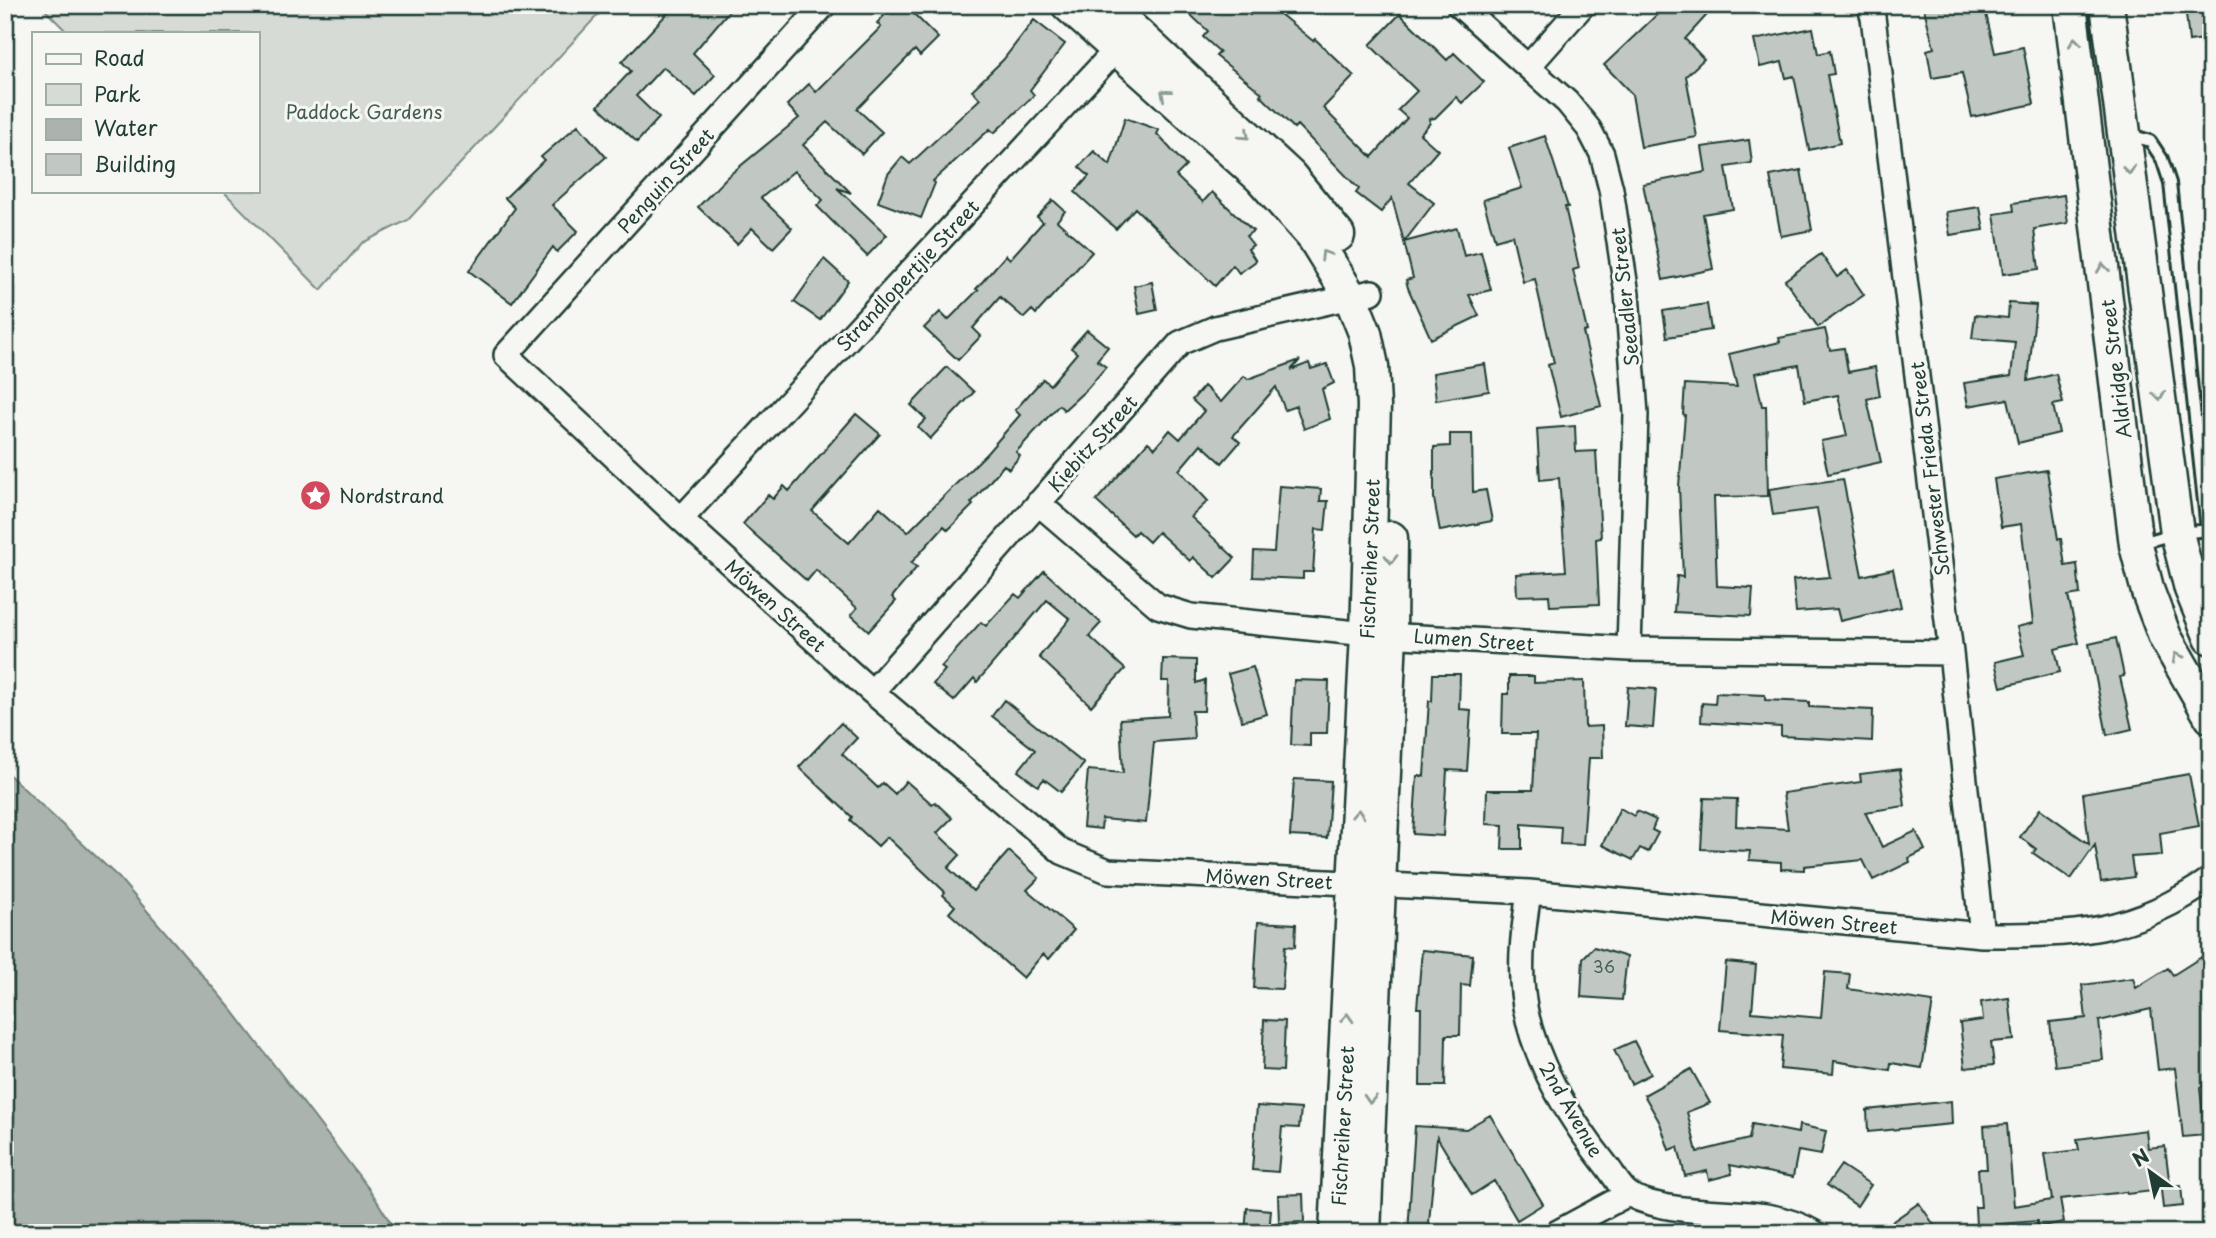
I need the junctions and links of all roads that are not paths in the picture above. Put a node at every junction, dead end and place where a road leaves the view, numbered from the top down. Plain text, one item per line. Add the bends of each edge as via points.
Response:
1 (824, 5) edge
2 (1068, 5) edge
3 (1106, 5) edge
4 (1459, 5) edge
5 (1583, 5) edge
6 (1869, 5) edge
7 (2070, 5) edge
8 (2107, 5) edge
9 (1125, 41) junction
10 (1528, 67) junction
11 (2124, 133) junction
12 (2087, 139) junction
13 (1361, 295) junction
14 (506, 355) joint
15 (1038, 503) junction
16 (681, 519) junction
17 (2198, 531) edge
18 (2136, 545) junction
19 (1379, 634) junction
20 (2211, 638) edge
21 (1629, 649) junction
22 (1951, 653) junction
23 (872, 692) junction
24 (2211, 717) edge
25 (2211, 879) edge
26 (1367, 883) junction
27 (1529, 892) junction
28 (1982, 935) junction
29 (1629, 1194) junction
30 (1336, 1233) edge
31 (1364, 1233) edge
32 (1556, 1233) edge
33 (1815, 1233) edge

1 - 14 street, Penguin Street
2 - 9 street, Fischreiher Street
3 - 9 street, Fischreiher Street
4 - 10 street, Seeadler Street
5 - 10 street
6 - 22 street, Schwester Frieda Street
12 -> 7 street, Aldridge Street
8 - 11 street, Aldridge Street
9 - 13 street, Fischreiher Street via 1260,177
9 - 16 street, Strandlopertjie Street
10 - 21 street, Seeadler Street via 1589,129 1602,154 1611,189 1636,414
11 - 12 street
11 - 17 street, Aldridge Street
18 -> 12 street, Aldridge Street
13 - 15 street, Kiebitz Street via 1215,328 1180,343
13 - 19 street, Fischreiher Street via 1372,379
14 - 16 street, Möwen Street
15 - 19 street, Lumen Street via 1158,606 1191,617
15 - 23 street, Kiebitz Street
16 - 23 street, Möwen Street
17 - 18 lane
17 - 20 street, Aldridge Street via 2190,589
24 -> 18 street, Aldridge Street via 2165,637
19 - 21 street, Lumen Street
19 - 26 street, Fischreiher Street
21 - 22 street, Lumen Street
22 - 28 street, Schwester Frieda Street
23 - 26 street, Möwen Street via 1062,852 1108,871
25 - 28 street, Möwen Street via 2164,908 2126,923 2090,931
26 - 27 street, Möwen Street
30 -> 26 street, Fischreiher Street
26 -> 31 street, Fischreiher Street
27 - 28 street, Möwen Street
27 - 29 street, 2nd Avenue via 1521,954 1523,996 1535,1042 1588,1142
29 - 32 street
29 - 33 street via 1658,1205 1771,1217

